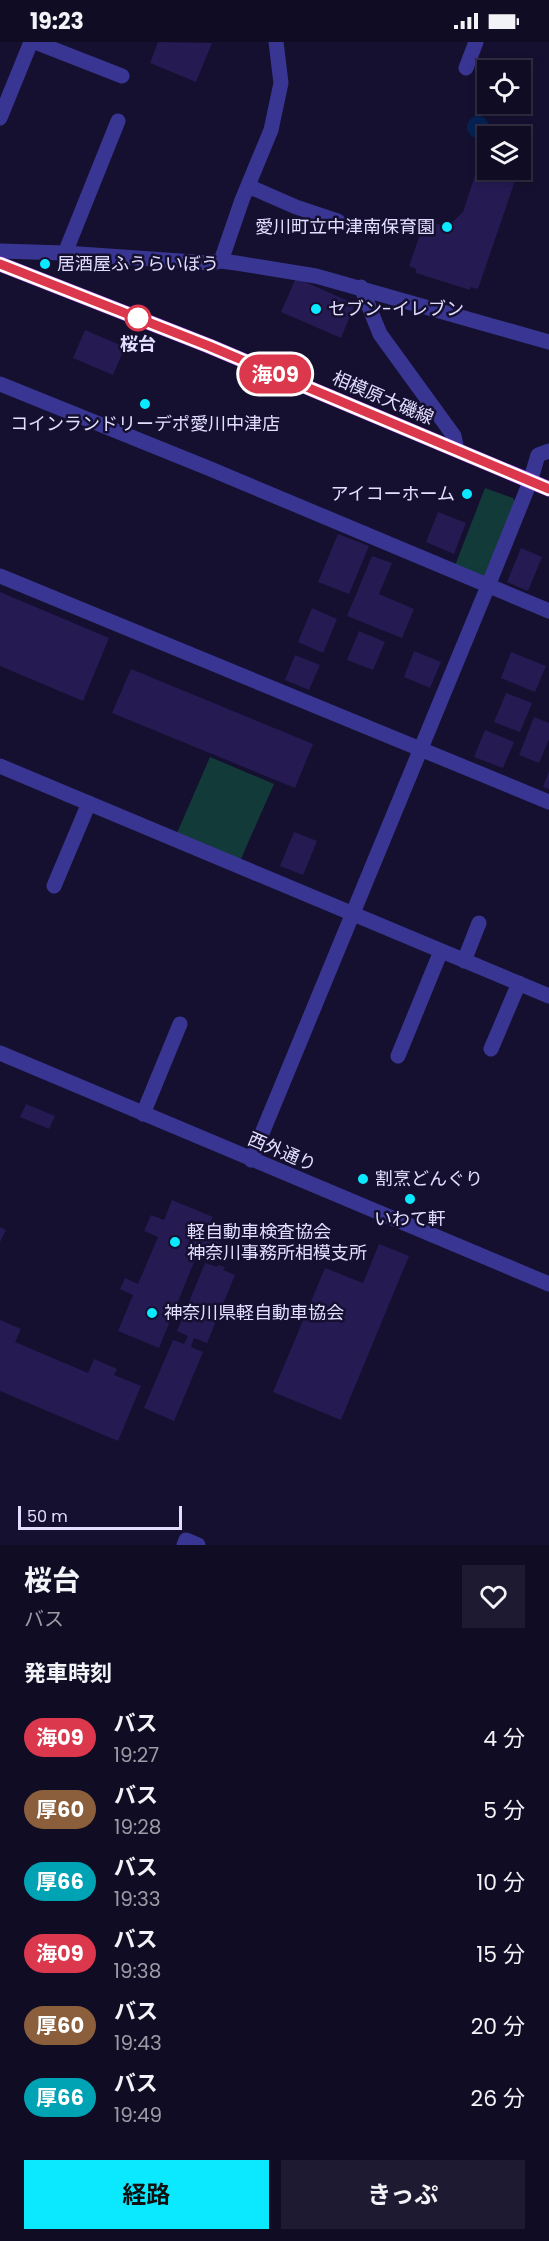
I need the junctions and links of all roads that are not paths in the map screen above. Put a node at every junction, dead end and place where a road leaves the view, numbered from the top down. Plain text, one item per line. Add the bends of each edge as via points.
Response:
1 (33, 42) edge
2 (276, 42) edge
3 (476, 42) edge
4 (466, 68) dead end
5 (122, 76) dead end
6 (0, 118) edge
7 (118, 121) dead end
8 (248, 186) junction
9 (338, 221) dead end
10 (0, 251) edge
11 (65, 253) junction
12 (221, 261) junction
13 (0, 264) edge
14 (361, 288) junction
15 (549, 342) edge
16 (0, 384) edge
17 (457, 450) junction
18 (549, 451) edge
19 (530, 482) junction
20 (549, 489) edge
21 (0, 576) edge
22 (488, 586) junction
23 (549, 611) edge
24 (421, 749) junction
25 (0, 766) edge
26 (549, 802) edge
27 (88, 803) junction
28 (54, 886) dead end
29 (353, 915) junction
30 (479, 923) dead end
31 (441, 951) junction
32 (464, 961) junction
33 (519, 983) junction
34 (549, 996) edge
35 (180, 1024) dead end
36 (491, 1049) dead end
37 (0, 1053) edge
38 (398, 1056) dead end
39 (142, 1114) junction
40 (251, 1160) junction
41 (549, 1284) edge
42 (184, 1545) edge
43 (198, 1545) edge

1 - 5 street
1 - 6 street
2 - 8 street via 279,99
3 - 4 street
7 - 11 street
8 - 9 street
8 - 12 street
10 - 11 street
11 - 12 street
12 - 14 street
13 - 17 main road, 相模原大磯線
14 - 15 street
14 - 17 street via 380,334 454,436
16 - 22 street
17 - 19 main road, 相模原大磯線
18 - 19 street via 538,455
19 - 20 main road, 相模原大磯線
19 - 22 street
21 - 24 street
22 - 23 street
22 - 24 street
24 - 26 street
24 - 29 street
25 - 27 street
27 - 28 street
27 - 29 street via 144,835
29 - 31 street
29 - 40 street
30 - 32 street
31 - 32 street
31 - 38 street
32 - 33 street
33 - 34 street
33 - 36 street
35 - 39 street
37 - 39 street, 西外通り
39 - 40 street, 西外通り
40 - 41 street, 西外通り
42 - 43 street via 186,1540

